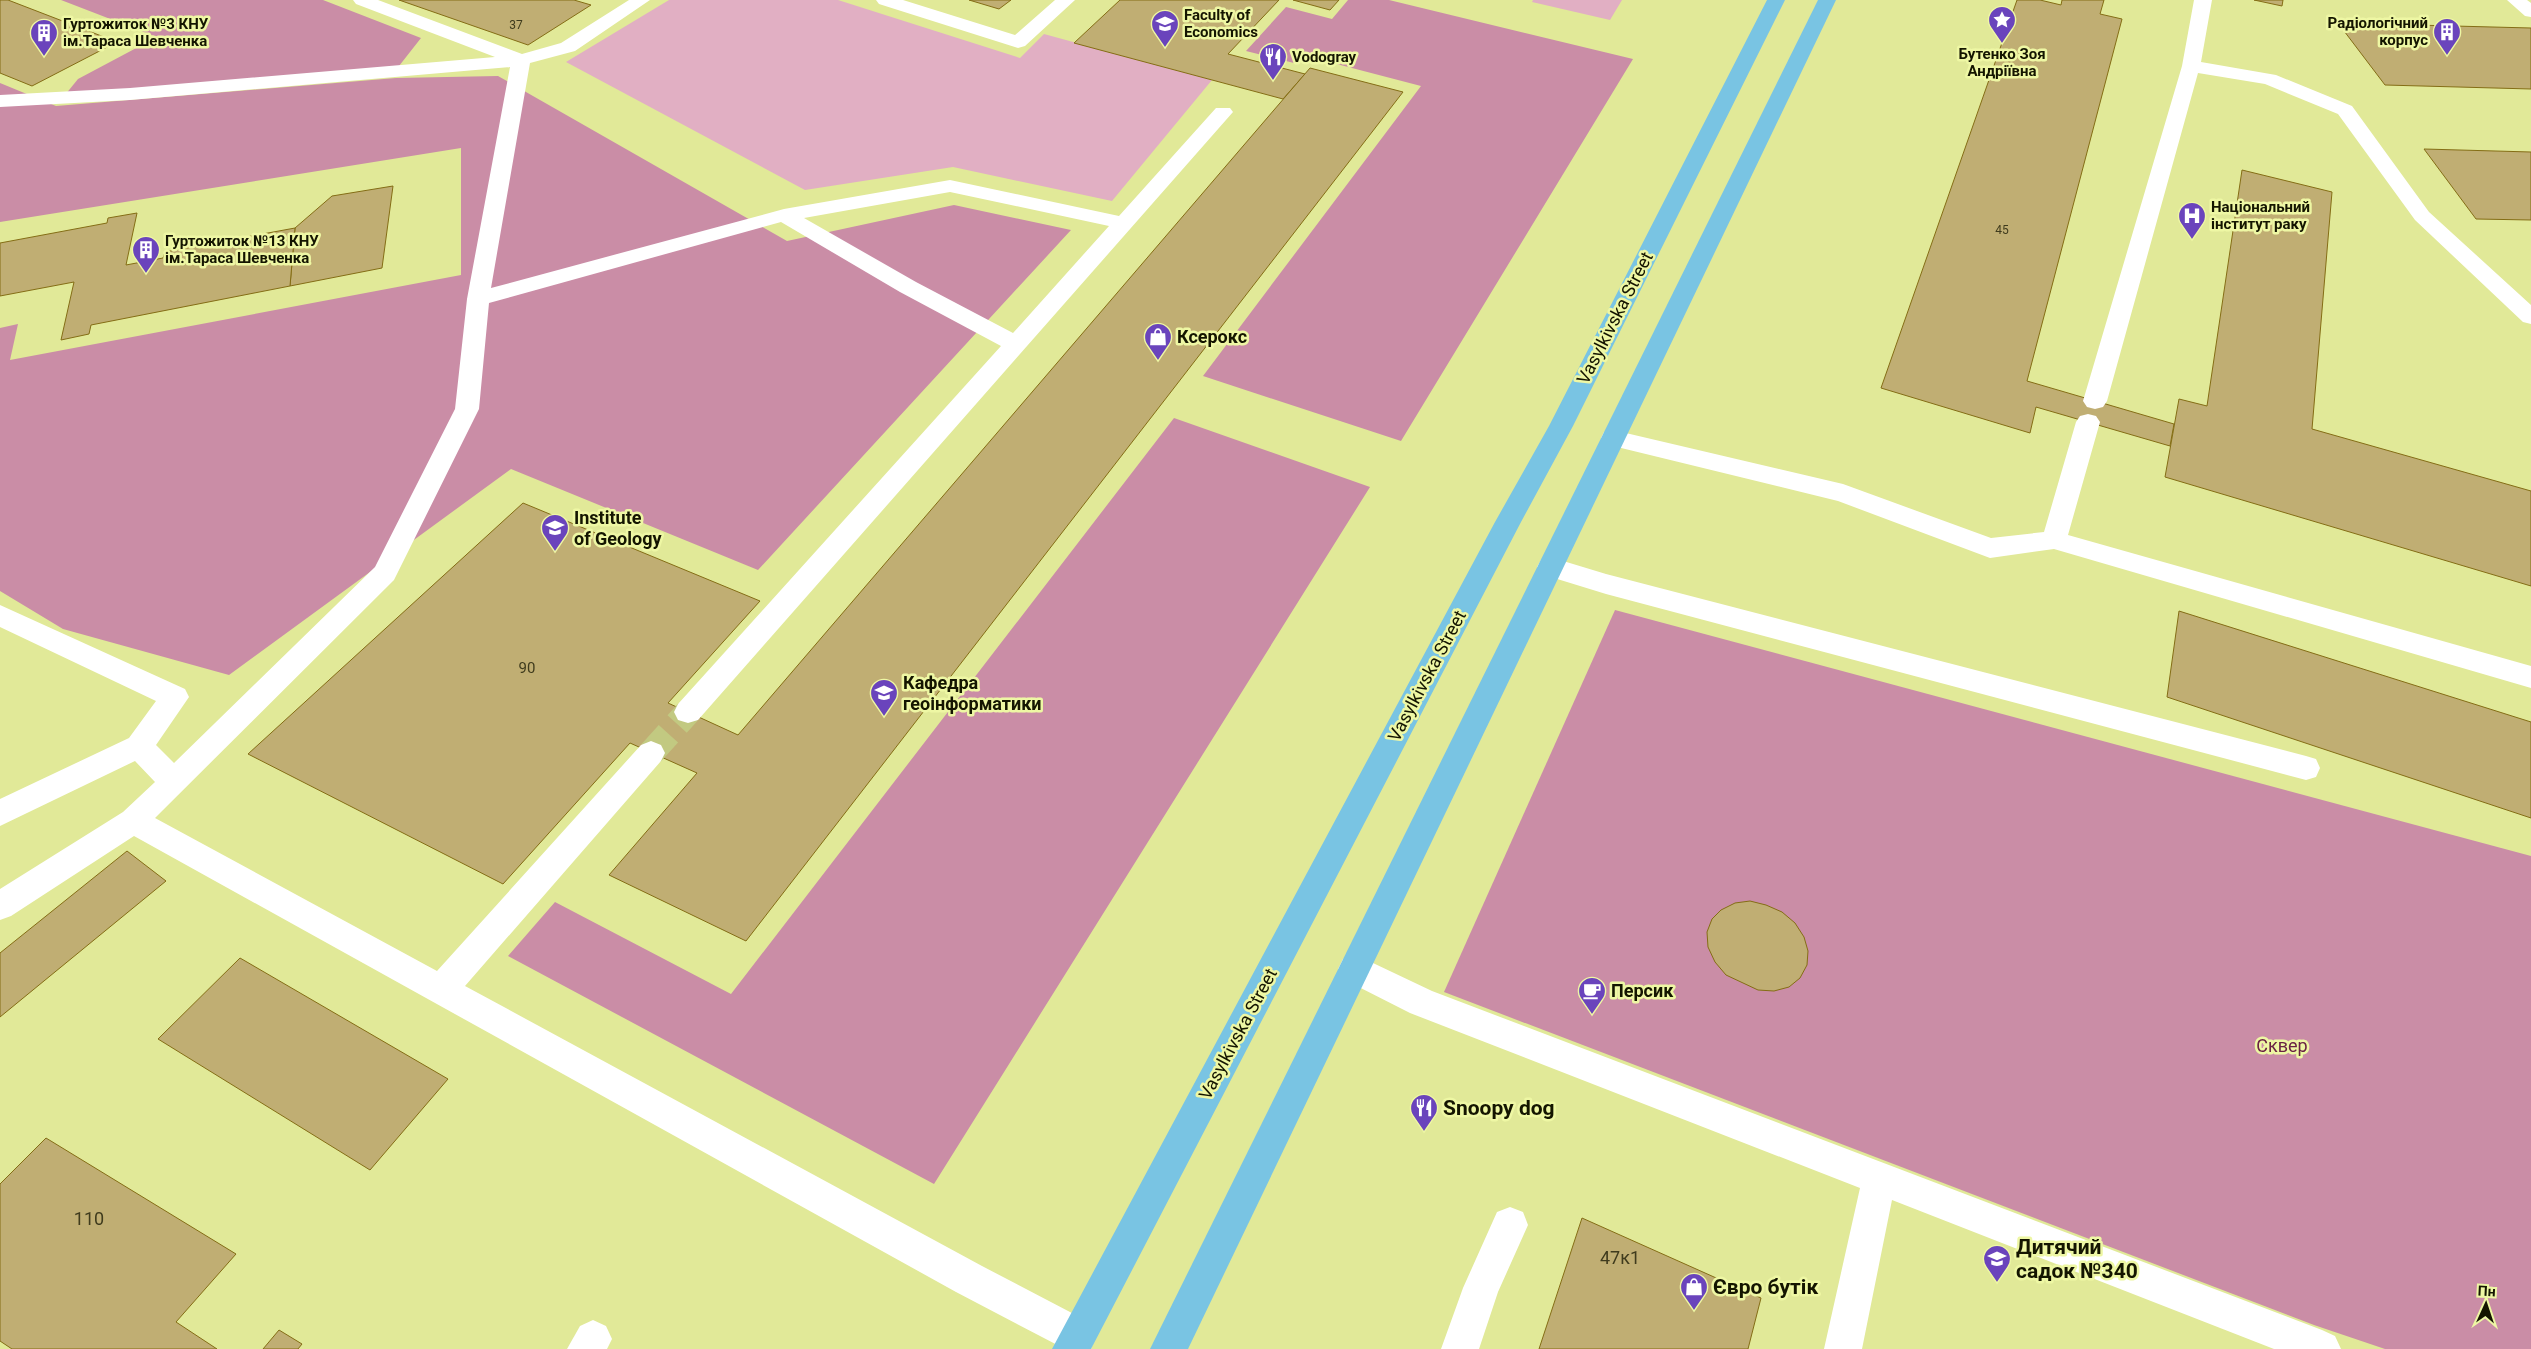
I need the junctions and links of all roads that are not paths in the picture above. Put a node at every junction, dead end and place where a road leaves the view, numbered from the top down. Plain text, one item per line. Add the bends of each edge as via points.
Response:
1 (362, 0) edge
2 (642, 0) edge
3 (885, 0) edge
4 (1066, 0) edge
5 (1776, 0) edge
6 (1827, 0) edge
7 (2203, 0) edge
8 (2516, 0) edge
9 (2531, 12) edge
10 (521, 60) junction
11 (2191, 67) junction
12 (0, 101) edge
13 (1223, 112) dead end
14 (784, 215) junction
15 (1123, 223) junction
16 (478, 299) junction
17 (2531, 317) edge
18 (1017, 346) junction
19 (1613, 438) junction
20 (2054, 540) junction
21 (1550, 567) junction
22 (0, 615) edge
23 (2531, 677) edge
24 (688, 712) tunnel mouth
25 (139, 746) junction
26 (651, 754) tunnel mouth
27 (2306, 768) dead end
28 (174, 782) junction
29 (0, 813) edge
30 (133, 821) junction
31 (0, 906) edge
32 (1354, 969) junction
33 (441, 990) junction
34 (1879, 1178) junction
35 (1510, 1224) dead end
36 (1075, 1342) edge
37 (1169, 1349) edge
38 (1460, 1349) edge
39 (1843, 1349) edge
40 (2322, 1349) edge

1 - 10 lane
2 - 10 lane via 568,47
3 - 4 lane via 1018,42
5 - 36 main road, Vasylkivska Street via 1561,426
6 - 19 main road
7 - 11 lane
8 - 9 lane
10 - 12 lane via 140,93
10 - 16 lane
11 - 17 lane via 2269,79 2345,110 2422,216
11 - 20 lane
13 - 15 lane
14 - 15 lane via 950,186
14 - 16 lane
14 - 18 lane
15 - 18 lane
16 - 28 lane via 467,410 385,573
18 - 24 lane
19 - 20 lane via 1843,493 1990,548
19 - 21 main road
20 - 23 lane
21 - 27 lane
21 - 32 main road
22 - 25 lane via 175,697
25 - 28 lane
25 - 29 lane
26 - 33 lane
28 - 30 lane
30 - 31 lane
30 - 33 lane
32 - 34 lane via 1421,1002
32 - 37 main road
33 - 36 lane via 969,1279
34 - 39 lane
34 - 40 lane
35 - 38 lane via 1481,1288

